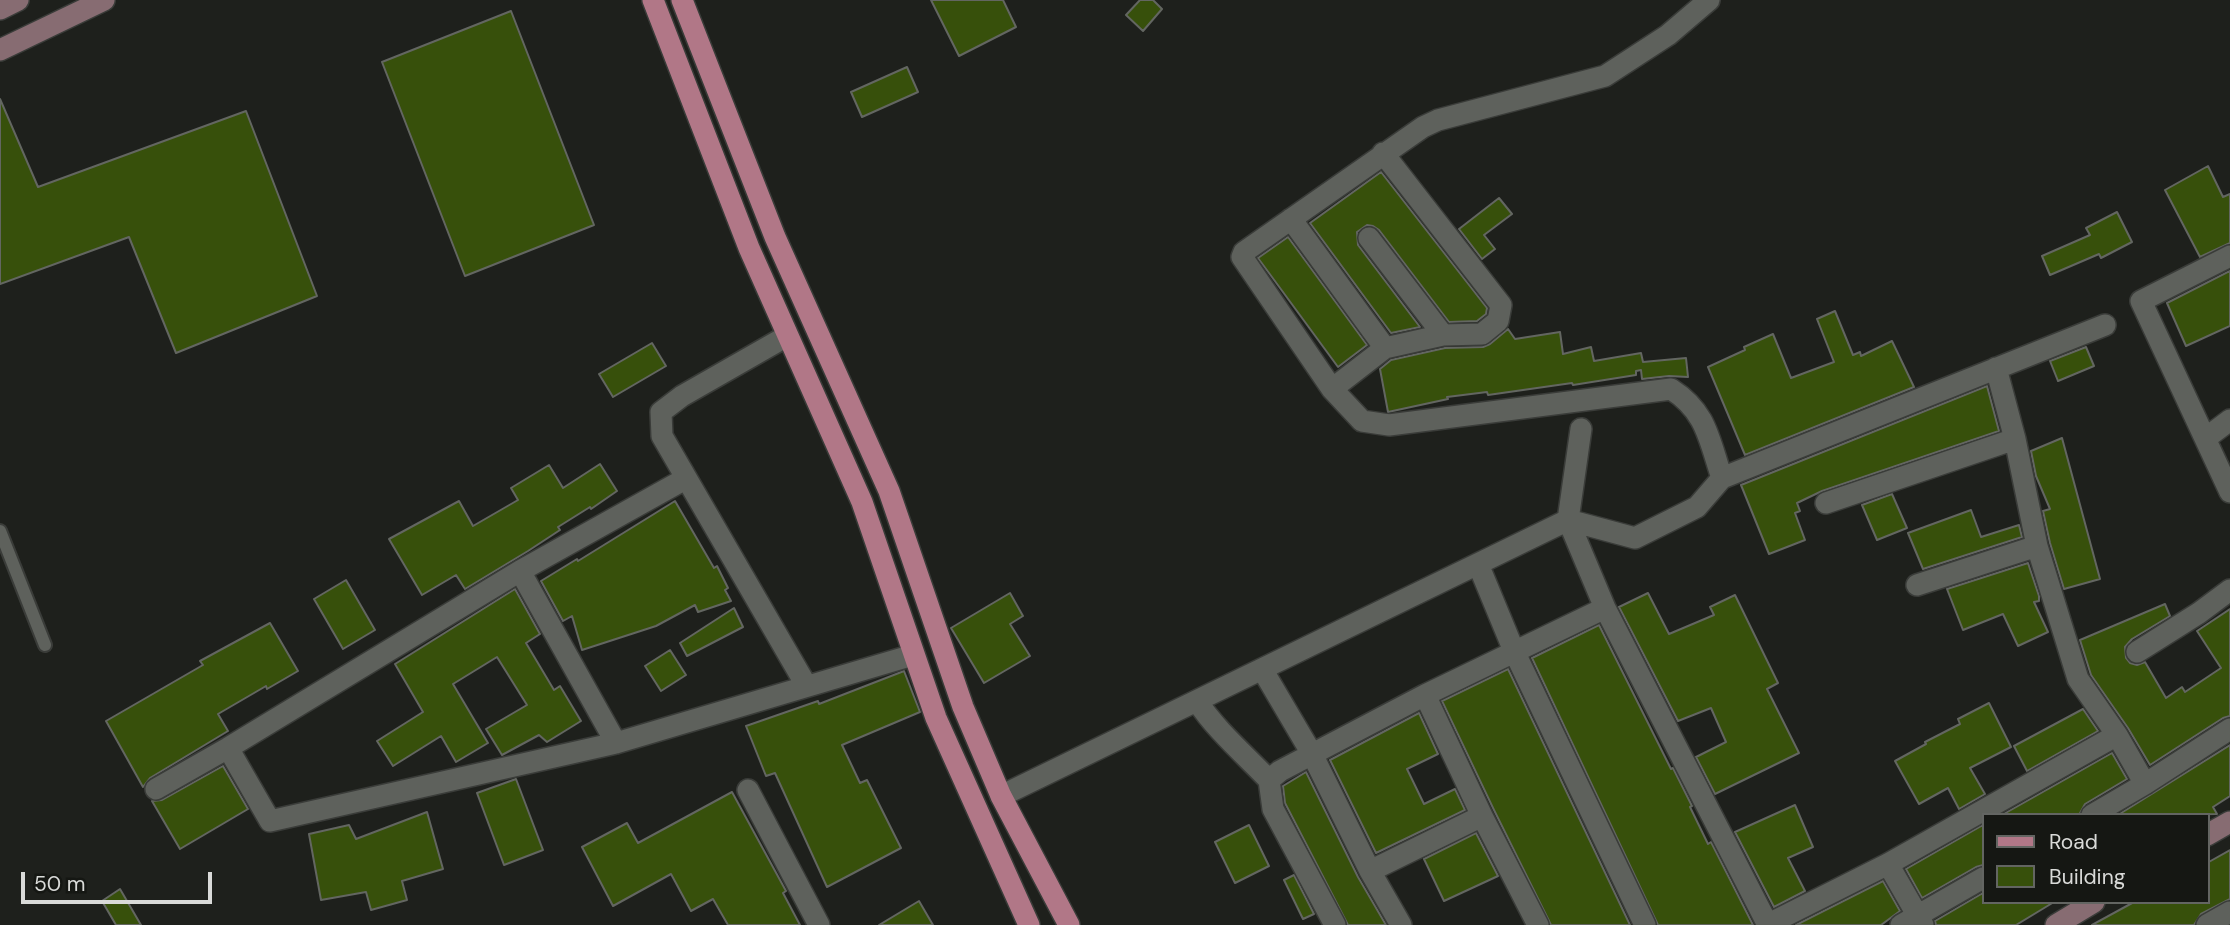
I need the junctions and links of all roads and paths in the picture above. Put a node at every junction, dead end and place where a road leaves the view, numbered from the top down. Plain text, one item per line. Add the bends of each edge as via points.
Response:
1 (17, 0) edge
2 (104, 0) edge
3 (653, 0) edge
4 (682, 0) edge
5 (1709, 0) edge
6 (0, 9) edge
7 (0, 50) edge
8 (1383, 153) junction
9 (1291, 219) junction
10 (1369, 238) dead end
11 (2230, 256) edge
12 (2105, 325) dead end
13 (1443, 335) junction
14 (787, 336) junction
15 (1385, 348) junction
16 (1997, 368) junction
17 (1332, 389) junction
18 (2230, 420) edge
19 (1581, 429) dead end
20 (2206, 438) junction
21 (2015, 439) junction
22 (1722, 478) junction
23 (685, 479) junction
24 (2230, 492) edge
25 (1826, 503) dead end
26 (1568, 520) junction
27 (0, 531) edge
28 (2037, 546) junction
29 (1478, 564) junction
30 (520, 571) junction
31 (1917, 585) dead end
32 (2230, 590) edge
33 (1605, 608) junction
34 (46, 645) dead end
35 (1514, 651) junction
36 (2137, 652) dead end
37 (914, 655) junction
38 (1262, 669) junction
39 (806, 685) junction
40 (1425, 695) junction
41 (1197, 701) junction
42 (2230, 729) edge
43 (2117, 735) junction
44 (615, 743) junction
45 (228, 748) junction
46 (1312, 754) junction
47 (1269, 780) junction
48 (2145, 784) junction
49 (156, 789) dead end
50 (748, 790) dead end
51 (1002, 796) junction
52 (2095, 813) edge
53 (1482, 816) junction
54 (2230, 822) edge
55 (2209, 834) edge
56 (1888, 864) junction
57 (1370, 871) junction
58 (1982, 879) edge
59 (2091, 904) edge
60 (2230, 912) edge
61 (1914, 922) edge
62 (819, 925) edge
63 (1029, 925) edge
64 (1069, 925) edge
65 (1335, 925) edge
66 (1401, 925) edge
67 (1538, 925) edge
68 (1644, 925) edge
69 (1767, 925) edge
70 (2056, 925) edge
71 (2207, 925) edge

1 - 6 main road
2 - 7 main road
3 - 14 main road
4 - 51 main road via 775,237 889,491 963,707
5 - 8 street via 1668,35 1605,76 1438,120
8 - 9 street
8 - 13 street via 1502,305 1498,321 1482,334
9 - 15 street
9 - 17 street via 1242,257
10 - 13 street
11 - 20 street via 2141,301
12 - 16 street
13 - 15 street
14 - 23 street via 661,412 662,436
14 - 37 main road via 862,502
15 - 17 street
16 - 21 street
16 - 22 street
17 - 22 street via 1362,421 1389,425 1671,389 1688,400 1700,416
18 - 20 street
19 - 26 street
20 - 24 street
21 - 25 street
21 - 28 street
22 - 26 street via 1697,508 1635,538
23 - 30 street
23 - 39 street
26 - 29 street
26 - 33 street
27 - 34 lane
28 - 31 street
28 - 43 street via 2078,679
29 - 35 street
29 - 38 street
30 - 44 street
30 - 45 street
32 - 36 street
33 - 35 street
33 - 69 street
35 - 40 street
35 - 68 street
37 - 39 street
37 - 63 main road via 956,765
38 - 41 street
38 - 46 street
39 - 44 street
40 - 46 street
40 - 53 street
41 - 47 street via 1211,723
41 - 51 street
42 - 48 street
43 - 48 street
43 - 56 street
44 - 45 street via 270,821
45 - 49 street
46 - 47 street
46 - 57 street
47 - 65 street via 1273,809
48 - 52 street
50 - 62 street
51 - 64 main road
53 - 57 street
53 - 67 street
54 - 55 main road
56 - 61 street
56 - 69 street
57 - 66 street
58 - 61 street
59 - 70 main road
60 - 71 street

